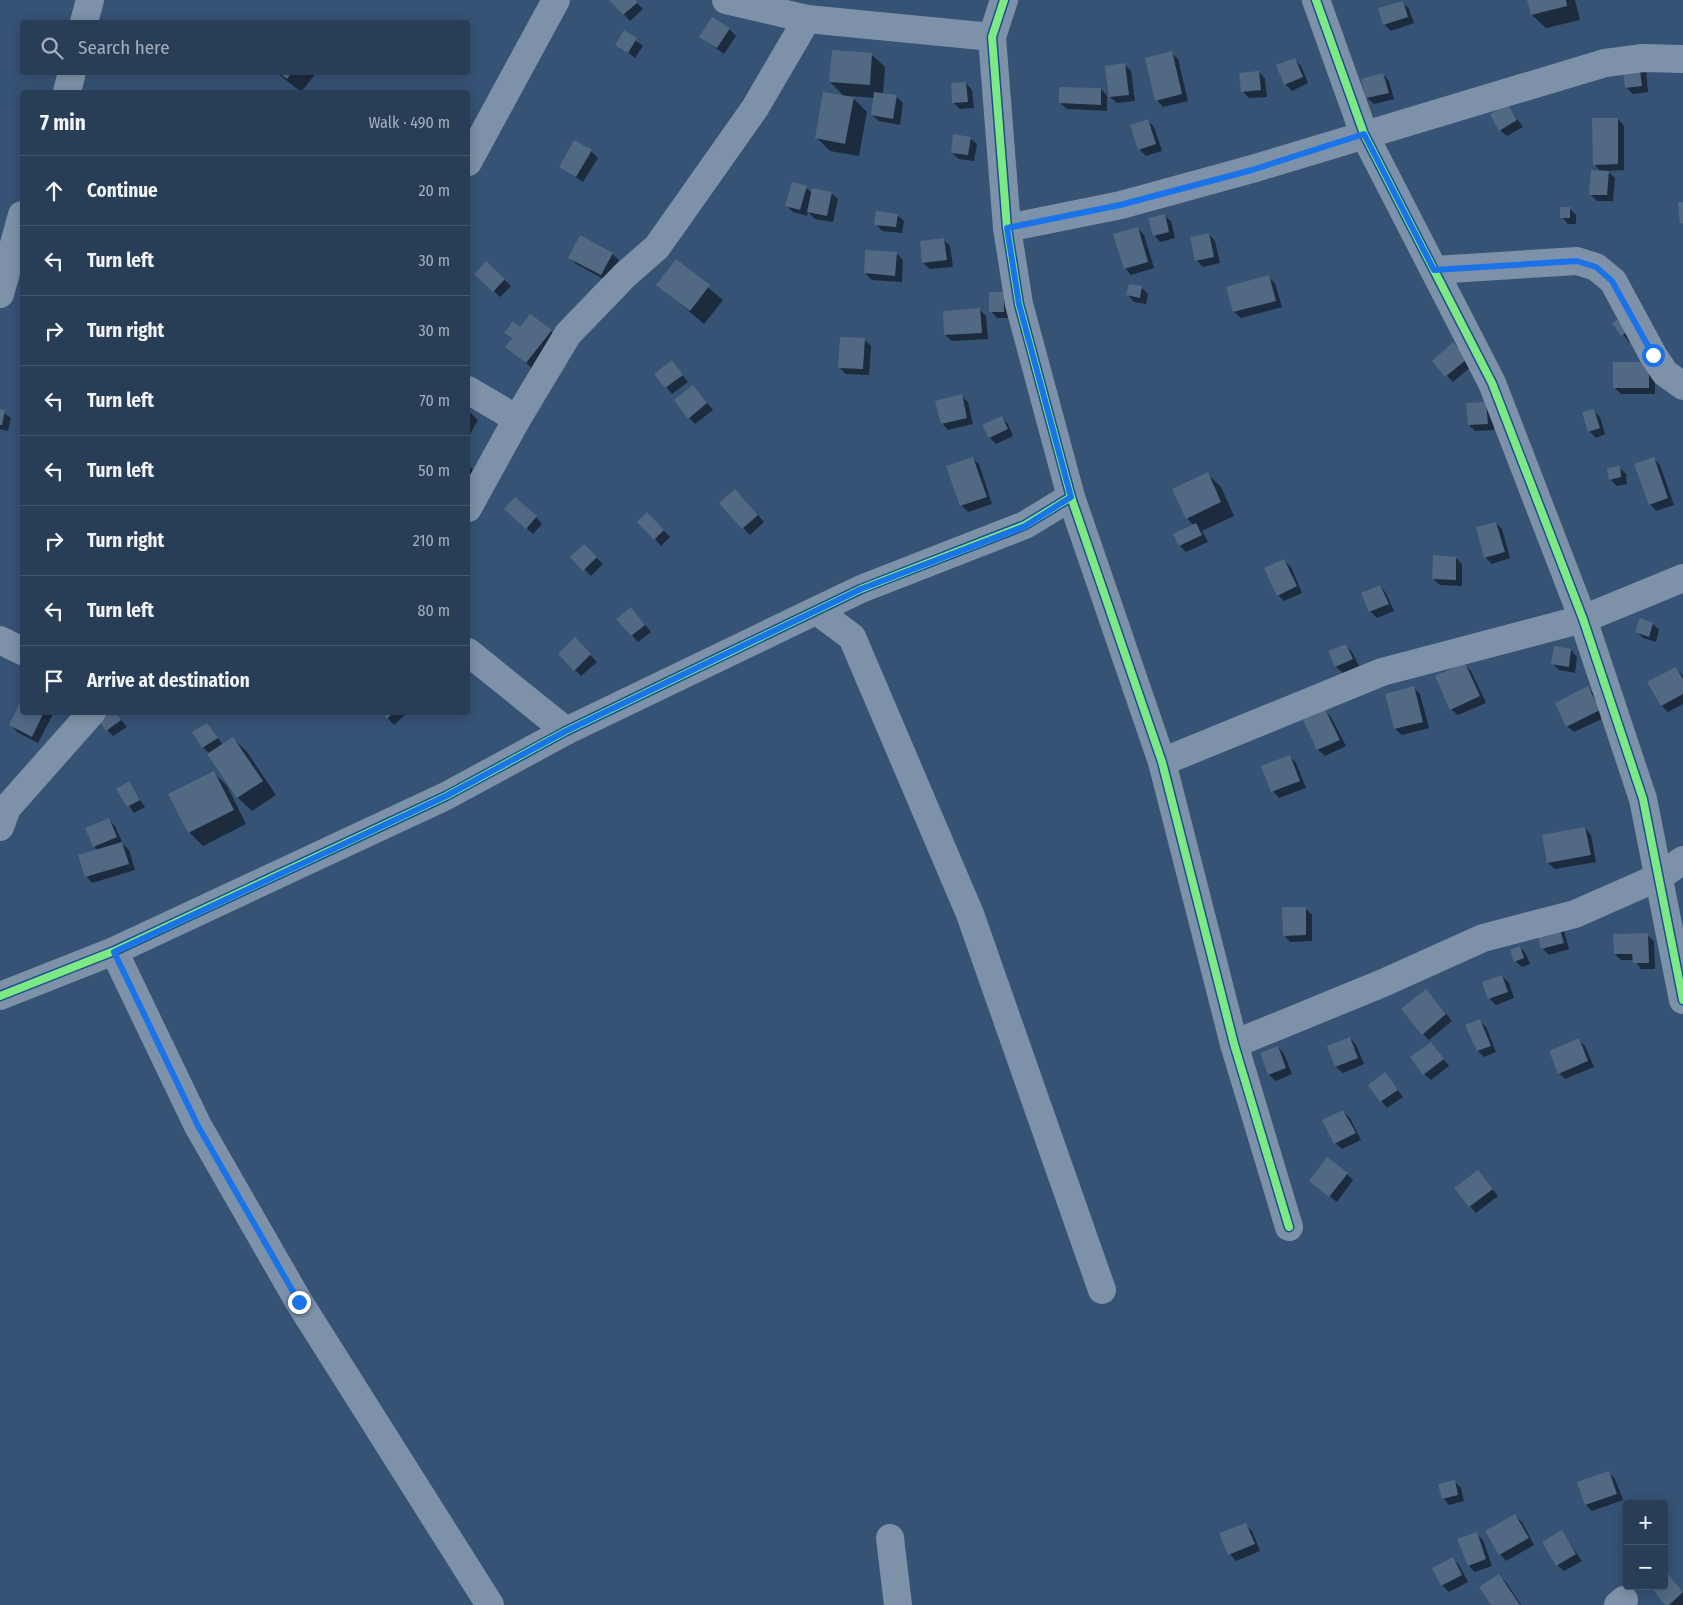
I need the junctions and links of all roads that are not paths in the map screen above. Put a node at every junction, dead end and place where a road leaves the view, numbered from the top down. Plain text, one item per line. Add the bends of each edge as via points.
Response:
1 (90, 0) edge
2 (556, 0) edge
3 (726, 0) edge
4 (1004, 0) edge
5 (1316, 0) edge
6 (807, 19) junction
7 (85, 20) edge
8 (992, 37) junction
9 (1683, 59) edge
10 (71, 75) edge
11 (68, 90) edge
12 (1364, 134) junction
13 (470, 158) edge
14 (20, 222) edge
15 (1007, 228) junction
16 (1434, 270) junction
17 (0, 294) edge
18 (1683, 386) edge
19 (470, 391) edge
20 (517, 419) junction
21 (1071, 497) junction
22 (470, 504) edge
23 (1683, 578) edge
24 (861, 589) junction
25 (817, 611) junction
26 (1583, 619) junction
27 (852, 637) junction
28 (0, 640) edge
29 (20, 650) edge
30 (470, 654) edge
31 (89, 715) edge
32 (566, 731) junction
33 (1162, 762) junction
34 (0, 827) edge
35 (1683, 860) edge
36 (1659, 878) junction
37 (114, 952) junction
38 (0, 996) edge
39 (1683, 1000) edge
40 (1234, 1044) junction
41 (1289, 1227) dead end
42 (1102, 1290) dead end
43 (890, 1538) dead end
44 (490, 1605) edge
45 (898, 1605) edge

1 - 7 street
2 - 13 street
3 - 6 street
4 - 8 street
5 - 12 street
6 - 8 street
6 - 20 street via 755,108 657,247 568,334
8 - 15 street
9 - 12 street via 1643,58 1605,63
10 - 11 street
12 - 15 street via 1252,170 1120,205
12 - 16 street
14 - 17 street
15 - 21 street via 1019,304
16 - 18 street via 1577,261 1596,267 1612,281 1665,374
16 - 26 street via 1492,383
19 - 20 street
20 - 22 street
21 - 24 street via 1025,526
21 - 33 street
23 - 26 street
24 - 25 street
24 - 27 street
25 - 27 street
25 - 32 street
26 - 33 street via 1382,672
26 - 36 street via 1643,800
27 - 42 street via 970,914
28 - 29 street
30 - 32 street
31 - 34 street via 8,808
32 - 37 street via 446,796
33 - 40 street
35 - 36 street
36 - 39 street
36 - 40 street via 1576,914 1483,938
37 - 38 street
37 - 44 street via 207,1143 299,1302
40 - 41 street
43 - 45 street

